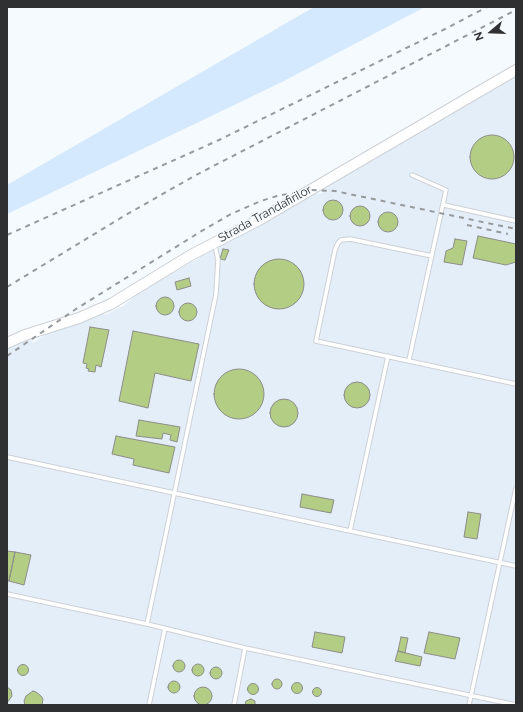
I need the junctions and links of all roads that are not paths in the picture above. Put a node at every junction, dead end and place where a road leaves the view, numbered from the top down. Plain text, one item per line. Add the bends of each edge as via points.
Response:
1 (516, 70) edge
2 (412, 175) dead end
3 (444, 205) junction
4 (516, 221) edge
5 (216, 250) dead end
6 (432, 256) junction
7 (7, 343) edge
8 (388, 356) junction
9 (409, 360) junction
10 (516, 384) edge
11 (7, 457) edge
12 (516, 488) edge
13 (175, 494) junction
14 (350, 531) junction
15 (500, 562) junction
16 (516, 566) edge
17 (7, 594) edge
18 (147, 624) junction
19 (166, 628) junction
20 (245, 648) junction
21 (471, 694) junction
22 (149, 705) edge
23 (234, 705) edge
24 (469, 705) edge
25 (516, 705) edge

1 - 7 main road, Strada Trandafirilor via 259,220 191,255 111,304
2 - 3 lane via 446,190
3 - 4 lane
3 - 6 lane
5 - 13 lane via 216,294
6 - 8 lane via 350,239 341,240 337,246 316,341
6 - 9 lane
8 - 9 lane
8 - 14 lane
9 - 10 lane
11 - 13 lane
12 - 15 lane
13 - 14 lane
13 - 18 lane
14 - 15 lane
15 - 16 lane
15 - 21 lane
17 - 18 lane
18 - 19 lane
19 - 20 lane
19 - 22 lane
20 - 21 lane
20 - 23 lane
21 - 24 lane
21 - 25 lane

